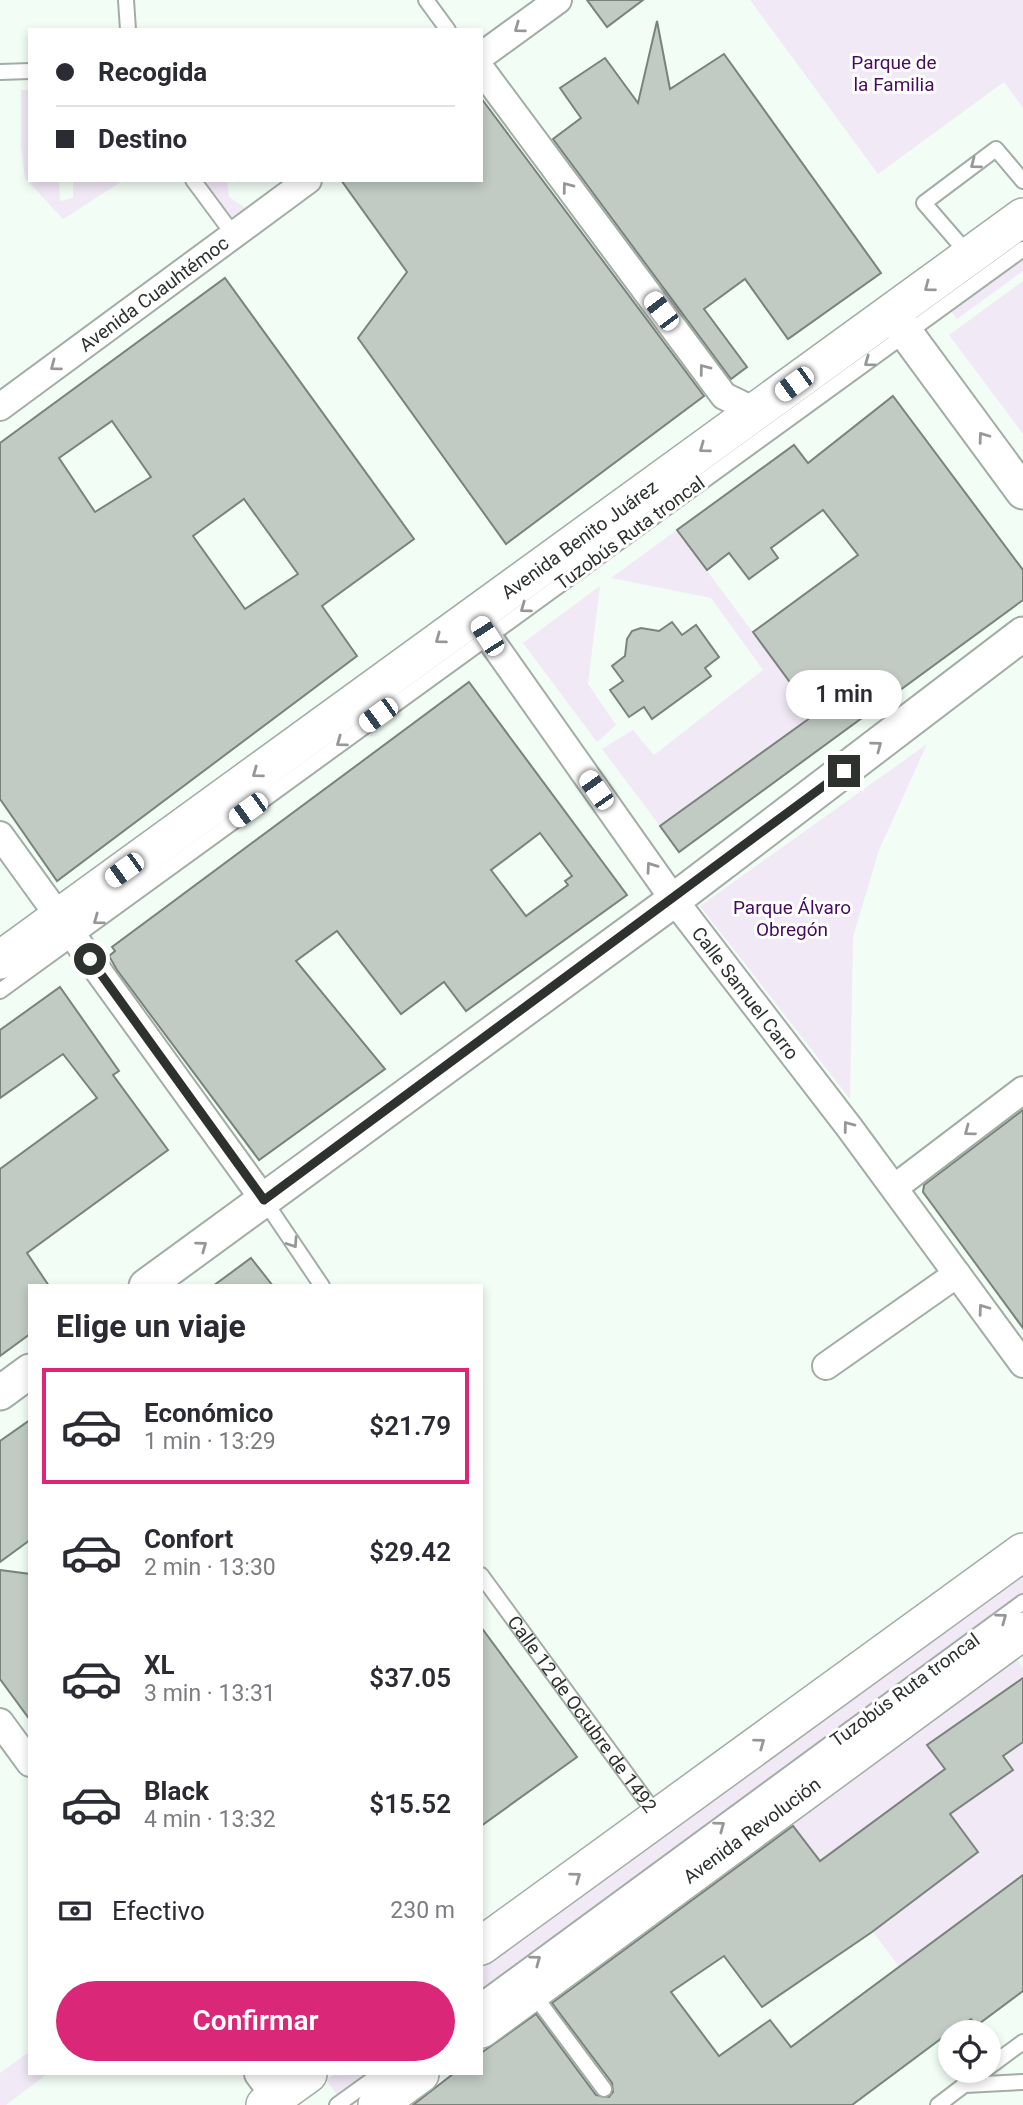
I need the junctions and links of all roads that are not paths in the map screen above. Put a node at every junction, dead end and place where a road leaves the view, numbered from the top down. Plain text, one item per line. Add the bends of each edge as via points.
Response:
1 (126, 0) edge
2 (426, 0) edge
3 (558, 0) edge
4 (128, 28) edge
5 (447, 28) edge
6 (483, 55) edge
7 (28, 71) edge
8 (0, 72) edge
9 (483, 72) edge
10 (1023, 181) edge
11 (194, 182) edge
12 (305, 182) edge
13 (1023, 217) edge
14 (233, 234) junction
15 (1023, 249) edge
16 (970, 256) junction
17 (900, 324) junction
18 (0, 407) edge
19 (755, 411) junction
20 (1023, 492) edge
21 (480, 625) junction
22 (1023, 634) edge
23 (0, 835) edge
24 (674, 900) junction
25 (66, 928) junction
26 (0, 960) edge
27 (0, 991) edge
28 (1023, 1090) edge
29 (894, 1188) junction
30 (264, 1200) junction
31 (957, 1274) junction
32 (149, 1284) edge
33 (321, 1284) edge
34 (1023, 1364) edge
35 (826, 1366) dead end
36 (28, 1372) edge
37 (0, 1393) edge
38 (1023, 1552) edge
39 (483, 1578) edge
40 (1023, 1602) edge
41 (1023, 1631) edge
42 (0, 1723) edge
43 (28, 1760) edge
44 (658, 1817) junction
45 (483, 1945) edge
46 (534, 1990) junction
47 (483, 1999) edge
48 (483, 2028) edge
49 (1023, 2042) edge
50 (1001, 2058) edge
51 (306, 2075) edge
52 (379, 2075) edge
53 (419, 2075) edge
54 (1023, 2082) edge
55 (968, 2083) edge
56 (965, 2085) junction
57 (604, 2089) dead end
58 (270, 2095) edge
59 (337, 2105) edge
60 (377, 2105) edge
61 (938, 2105) edge

1 - 4 lane
2 - 5 lane
3 -> 6 street
7 - 8 lane
19 -> 9 street via 724,396
10 -> 16 lane via 996,149 923,203
11 - 14 lane
12 - 14 street, Avenida Cuauhtémoc
13 - 16 main road, Avenida Benito Juárez
14 -> 18 street, Avenida Cuauhtémoc
15 - 17 lane, Tuzobús Ruta troncal
16 -> 17 main road, Avenida Benito Juárez
17 - 19 main road, Avenida Benito Juárez
20 -> 17 street
17 -> 21 lane, Tuzobús Ruta troncal
19 -> 21 main road, Avenida Benito Juárez
24 -> 21 street, Calle Samuel Carro
21 -> 25 main road, Avenida Benito Juárez
24 -> 22 street
23 - 25 street
29 -> 24 street, Calle Samuel Carro
24 - 30 street
25 - 26 main road, Avenida Benito Juárez
25 - 27 lane
25 - 30 street
28 -> 29 street
29 - 31 street, Calle Samuel Carro
32 -> 30 street
30 -> 33 lane
34 -> 31 street, Calle Samuel Carro
31 - 35 street
36 - 37 street
44 -> 38 main road
39 - 44 lane, Calle 12 de Octubre de 1492
47 -> 40 lane, Tuzobús Ruta troncal
41 - 46 main road, Avenida Revolución
42 - 43 street
45 -> 44 main road
46 - 48 main road, Avenida Revolución
46 - 57 lane
49 - 50 lane
51 - 58 main road
52 - 59 lane
53 - 60 main road
54 - 56 lane
55 - 56 lane
56 - 61 lane

